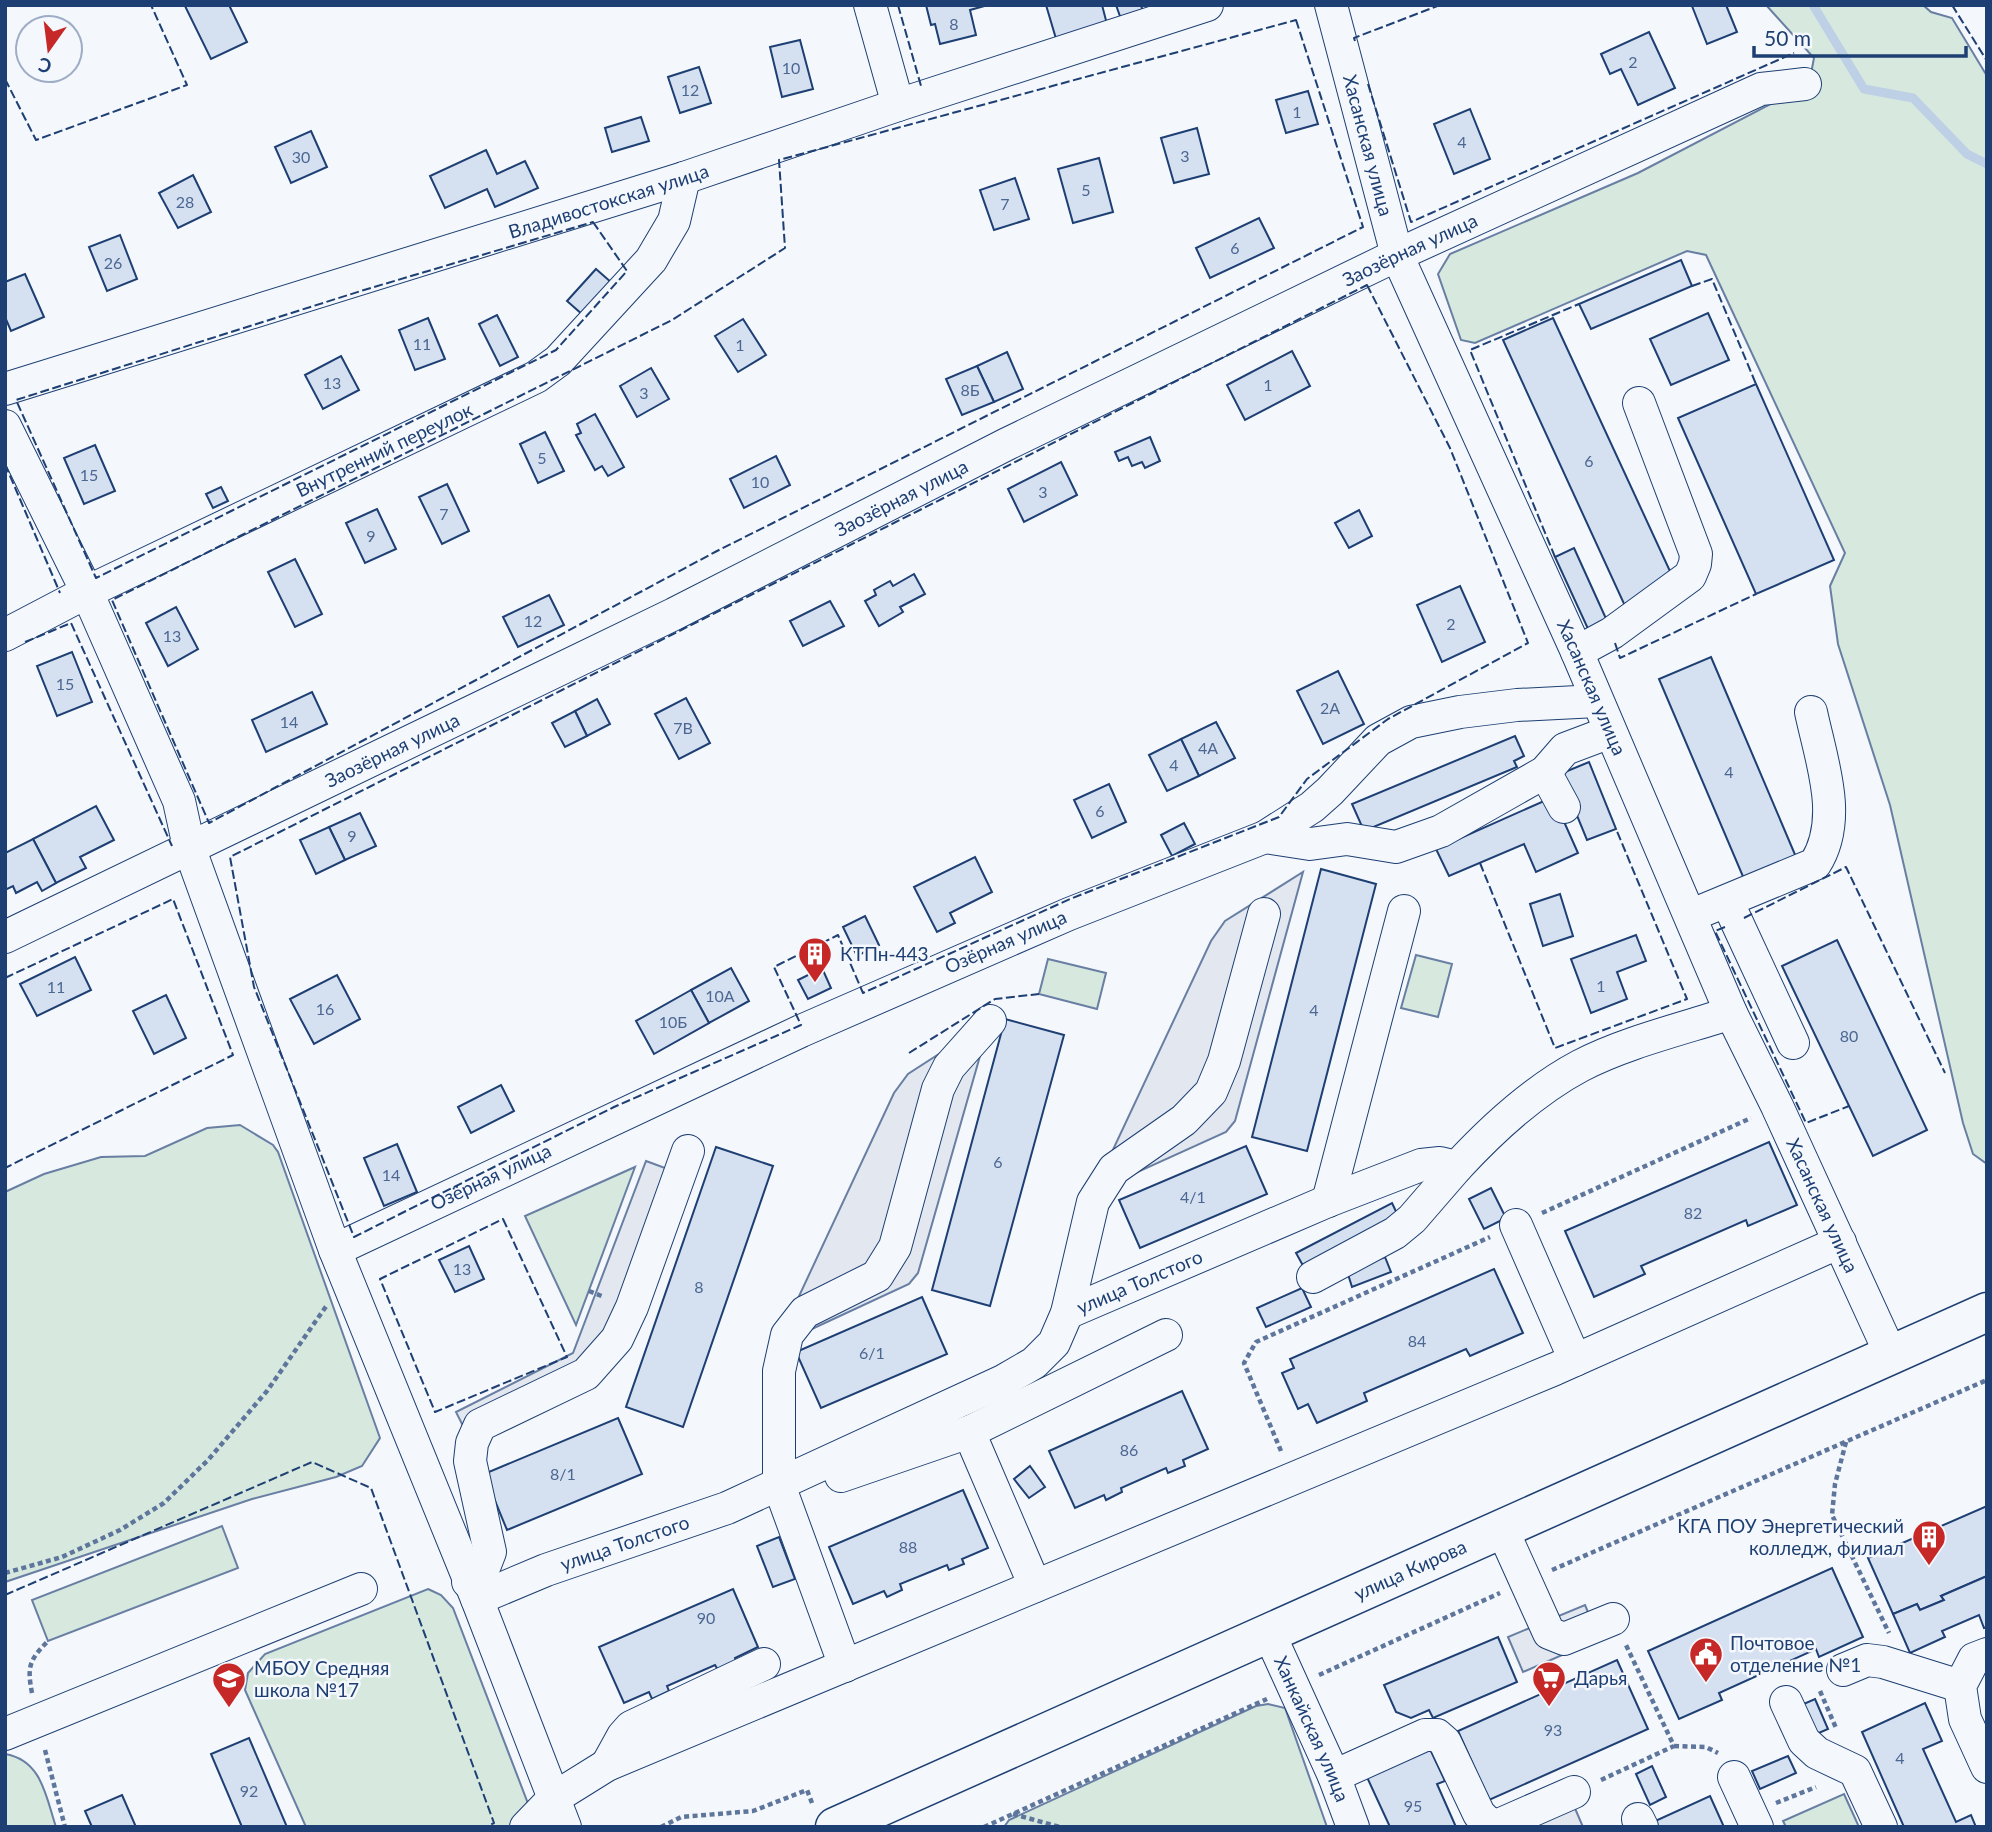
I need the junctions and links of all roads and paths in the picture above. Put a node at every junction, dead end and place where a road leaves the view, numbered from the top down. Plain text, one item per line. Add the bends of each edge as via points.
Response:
1 (870, 5) edge
2 (1207, 5) edge
3 (1331, 5) edge
4 (1805, 84) dead end
5 (898, 105) junction
6 (684, 178) junction
7 (1397, 255) junction
8 (5, 389) edge
9 (1639, 403) dead end
10 (5, 426) edge
11 (87, 592) junction
12 (5, 635) edge
13 (1577, 652) junction
14 (1597, 701) junction
15 (1811, 712) dead end
16 (1610, 732) junction
17 (1545, 772) junction
18 (1564, 807) dead end
19 (1265, 837) junction
20 (189, 847) junction
21 (1727, 901) junction
22 (1404, 911) dead end
23 (1264, 914) dead end
24 (1692, 915) junction
25 (5, 937) edge
26 (1731, 1013) junction
27 (990, 1021) dead end
28 (1793, 1043) dead end
29 (1777, 1106) junction
30 (688, 1151) dead end
31 (1457, 1167) junction
32 (1328, 1201) junction
33 (1516, 1225) junction
34 (1840, 1242) junction
35 (340, 1264) junction
36 (1313, 1277) dead end
37 (1987, 1312) edge
38 (1067, 1313) junction
39 (1167, 1335) dead end
40 (1891, 1355) junction
41 (1574, 1360) junction
42 (1987, 1380) edge
43 (969, 1432) junction
44 (1846, 1442) junction
45 (816, 1468) junction
46 (1294, 1479) junction
47 (779, 1485) junction
48 (1502, 1528) junction
49 (5, 1573) edge
50 (1527, 1581) junction
51 (1035, 1586) junction
52 (361, 1589) dead end
53 (473, 1591) junction
54 (1613, 1619) joint
55 (1269, 1633) junction
56 (1890, 1636) dead end
57 (1987, 1654) edge
58 (764, 1664) dead end
59 (845, 1666) junction
60 (1843, 1670) dead end
61 (1961, 1686) junction
62 (1293, 1687) junction
63 (1786, 1702) dead end
64 (5, 1734) edge
65 (1674, 1746) junction
66 (607, 1765) junction
67 (1987, 1766) edge
68 (1334, 1776) junction
69 (1734, 1777) joint
70 (1574, 1792) joint
71 (560, 1812) edge
72 (1013, 1814) junction
73 (826, 1821) edge
74 (526, 1827) edge
75 (661, 1827) edge
76 (984, 1827) edge
77 (1060, 1827) edge
78 (1353, 1827) edge
79 (1757, 1827) edge
80 (1881, 1827) edge

1 - 5 street
2 - 5 street, Владивостокская улица
3 - 7 street, Хасанская улица
4 - 7 street, Заозёрная улица via 1761,89
5 - 6 street, Владивостокская улица
6 - 8 street, Владивостокская улица
6 - 11 street, Внутренний переулок via 674,221 651,260 558,361 536,377
7 - 13 street, Хасанская улица
7 - 20 street, Заозёрная улица via 1007,444 662,620
9 - 13 street via 1696,554 1695,564 1689,576 1612,633
10 - 11 street
11 - 12 street, Внутренний переулок
11 - 20 street via 179,801
13 - 14 street, Хасанская улица
14 - 16 street, Хасанская улица
14 - 19 street, Озёрная улица via 1517,705 1411,722 1378,740 1312,807
15 - 21 street via 1827,787 1830,826 1824,850 1815,864
16 - 17 street via 1565,749
16 - 24 street, Хасанская улица
17 - 18 street
17 - 19 street via 1441,831 1396,847 1347,839 1310,844
19 - 35 street, Озёрная улица via 1069,914 801,1031
20 - 25 street, Заозёрная улица
20 - 35 street
21 - 24 street
21 - 28 street
22 - 32 street
23 - 38 street via 1224,1062 1211,1092 1184,1119 1114,1169 1093,1202
24 - 26 street, Хасанская улица
26 - 29 street, Хасанская улица
26 - 31 street via 1580,1065 1510,1113
27 - 47 street via 949,1067 938,1089 893,1252 877,1276 805,1312 787,1335 779,1371
29 - 33 path
29 - 34 street, Хасанская улица
30 - 53 street via 617,1339 586,1374 480,1425 471,1443 470,1461 490,1552
31 - 32 street, улица Толстого via 1421,1165
31 - 36 street via 1395,1233
32 - 38 street, улица Толстого
33 - 41 street
33 - 46 path via 1256,1342 1244,1363
34 - 40 street, Хасанская улица
34 - 41 street
35 - 49 path via 267,1391 164,1503 62,1557
35 - 53 street
37 - 40 main road, улица Кирова
38 - 45 street, улица Толстого via 1054,1343 1034,1363
39 - 43 street
40 - 48 main road, улица Кирова
41 - 46 street
42 - 44 path
43 - 45 street via 830,1480 821,1478
43 - 51 street
44 - 50 path
44 - 56 path via 1832,1515
45 - 47 street, улица Толстого
46 - 51 street
47 - 53 street, улица Толстого via 726,1508
47 - 59 street
48 - 50 street
48 - 55 main road, улица Кирова
50 - 54 street via 1549,1633 1564,1639
50 - 62 path
51 - 59 street
52 - 64 street
53 - 71 street
54 - 65 path
55 - 62 street, Ханкайская улица
55 - 73 main road, улица Кирова
57 - 61 street via 1974,1659
58 - 66 street via 632,1727
59 - 66 street
60 - 61 street via 1867,1660 1883,1662
61 - 67 street via 1965,1719
62 - 68 street, Ханкайская улица
62 - 72 path
63 - 80 street via 1804,1741 1817,1754 1855,1771
65 - 69 path via 1718,1752
65 - 70 path
66 - 71 street
68 - 70 street via 1425,1735 1437,1735 1445,1742 1479,1814 1490,1825
68 - 78 street, Ханкайская улица
69 - 79 street
71 - 74 street
72 - 76 path
72 - 77 path
73 - 75 path via 807,1790 753,1811 681,1817

